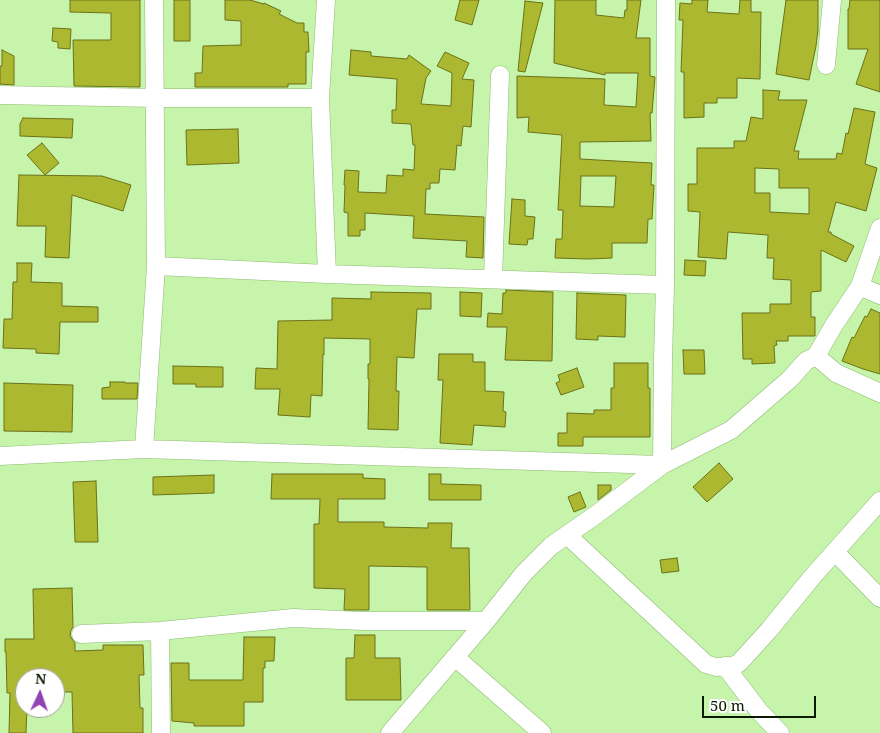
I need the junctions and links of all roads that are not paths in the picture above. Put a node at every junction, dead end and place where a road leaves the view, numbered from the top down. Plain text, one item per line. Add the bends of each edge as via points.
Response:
1 (154, 0) edge
2 (326, 0) edge
3 (666, 0) edge
4 (832, 0) edge
5 (826, 65) dead end
6 (500, 75) dead end
7 (0, 95) edge
8 (156, 98) junction
9 (320, 98) junction
10 (880, 228) edge
11 (156, 266) junction
12 (327, 274) junction
13 (493, 279) junction
14 (665, 285) junction
15 (860, 286) junction
16 (880, 295) edge
17 (816, 356) junction
18 (880, 393) edge
19 (144, 448) junction
20 (0, 456) edge
21 (662, 465) junction
22 (880, 501) edge
23 (567, 535) junction
24 (834, 552) junction
25 (880, 598) edge
26 (486, 621) junction
27 (160, 631) junction
28 (81, 634) dead end
29 (455, 656) junction
30 (725, 666) junction
31 (161, 733) edge
32 (390, 733) edge
33 (542, 733) edge
34 (780, 733) edge

1 - 8 street
2 - 9 street
3 - 14 street
4 - 5 street
6 - 13 street
7 - 8 street
8 - 9 street
8 - 11 street
9 - 12 street
10 - 15 street
11 - 12 street
11 - 19 street
12 - 13 street
13 - 14 street
14 - 21 street
15 - 16 street
15 - 17 street
17 - 18 street via 836,373
17 - 21 street via 806,361 731,430
19 - 20 street
19 - 21 street
21 - 23 street
22 - 24 street
23 - 26 street via 524,573
23 - 30 street via 706,664
24 - 25 street
24 - 30 street via 740,663
26 - 27 street via 293,618
26 - 29 street
27 - 28 street
27 - 31 street
29 - 32 street
29 - 33 street
30 - 34 street

